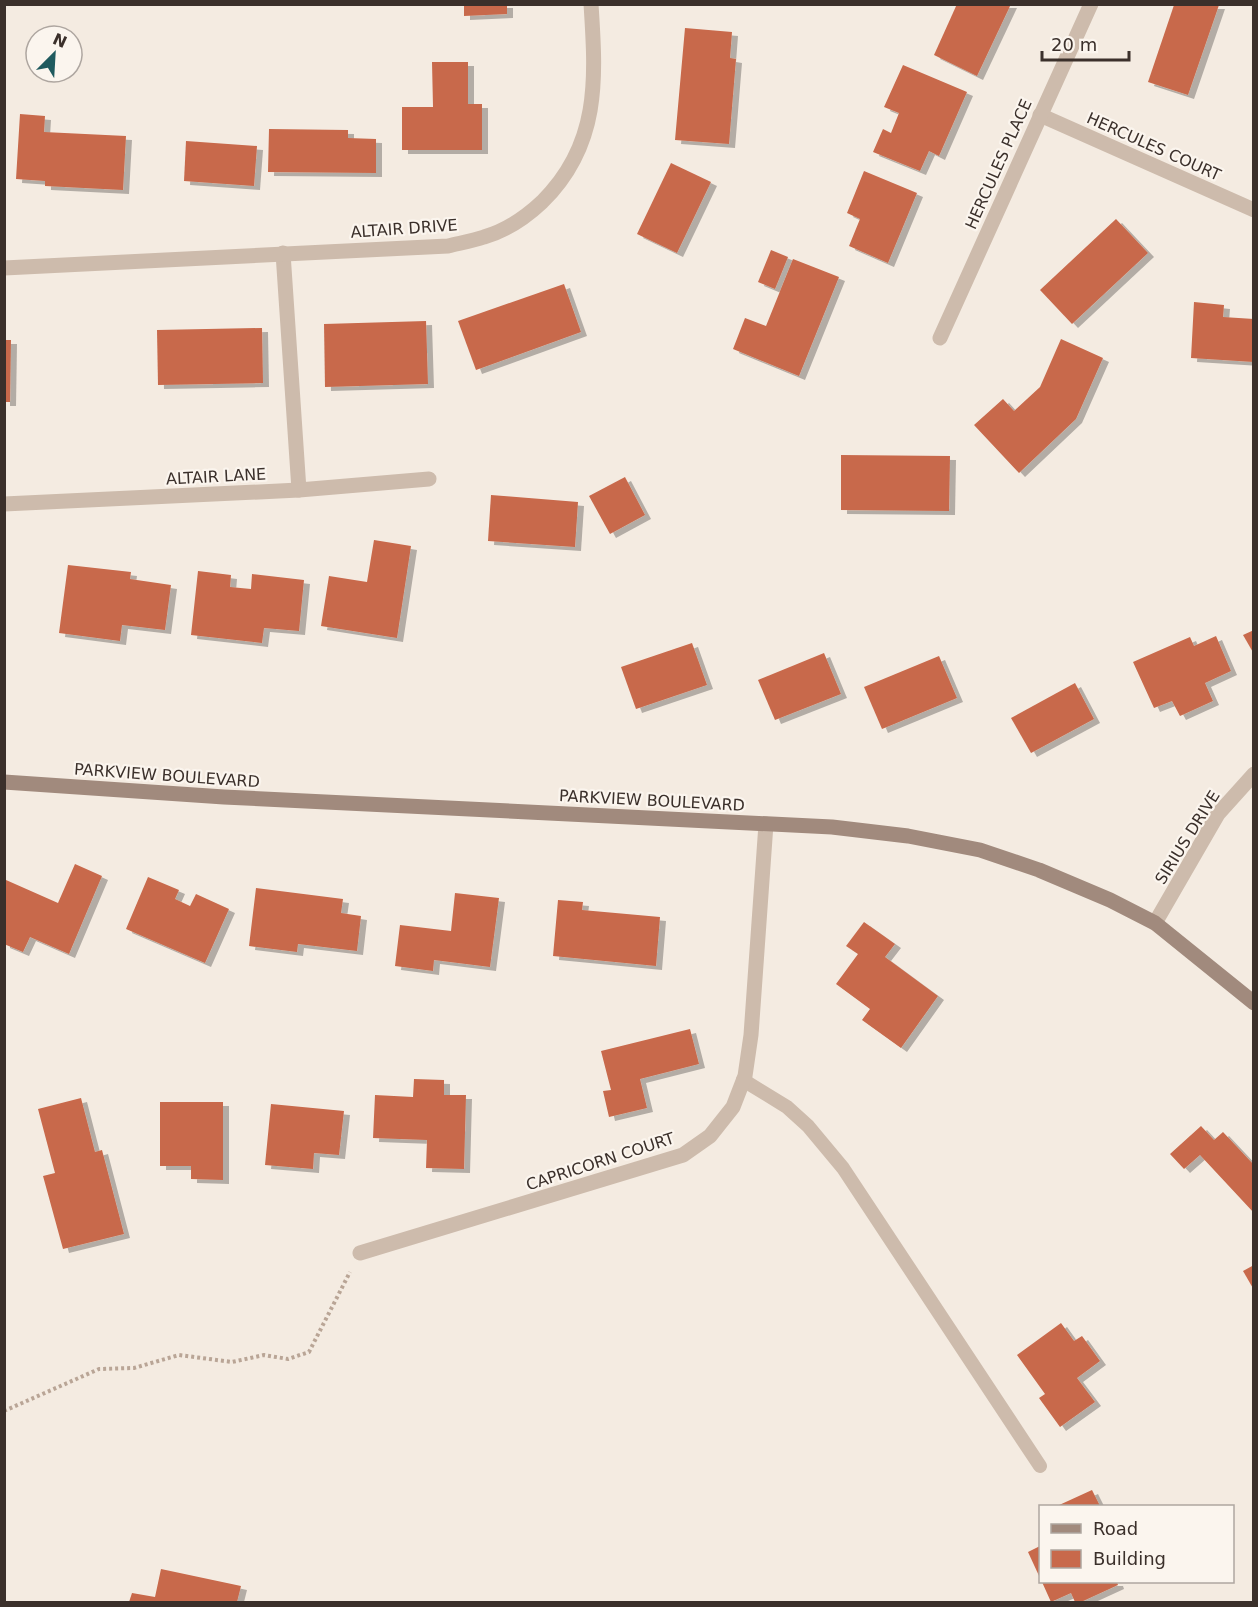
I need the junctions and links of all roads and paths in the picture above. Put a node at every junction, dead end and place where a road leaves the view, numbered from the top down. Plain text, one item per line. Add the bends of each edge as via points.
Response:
1 (591, 4) edge
2 (1091, 4) edge
3 (1040, 115) junction
4 (1254, 210) edge
5 (283, 253) junction
6 (4, 268) edge
7 (940, 338) dead end
8 (429, 479) dead end
9 (299, 490) junction
10 (4, 504) edge
11 (1254, 774) edge
12 (4, 782) edge
13 (766, 824) junction
14 (1155, 923) junction
15 (1254, 1003) edge
16 (743, 1080) junction
17 (360, 1253) joint
18 (4, 1411) edge
19 (1040, 1466) dead end

1 - 5 street, ALTAIR DRIVE via 595,62 590,116 577,155 557,186 528,215 485,237 448,246
2 - 3 street, HERCULES PLACE
3 - 4 street, HERCULES COURT
3 - 7 street, HERCULES PLACE
5 - 6 street, ALTAIR DRIVE
5 - 9 street
8 - 9 street, ALTAIR LANE
9 - 10 street, ALTAIR LANE
11 - 14 street, SIRIUS DRIVE via 1218,814
12 - 13 street, PARKVIEW BOULEVARD
13 - 14 street, PARKVIEW BOULEVARD via 843,828 980,850 1039,870
13 - 16 street, CAPRICORN COURT via 751,1035
14 - 15 street, PARKVIEW BOULEVARD
16 - 17 street, CAPRICORN COURT via 733,1107 710,1136 683,1155
16 - 19 lane via 787,1107 831,1153
17 - 18 path via 309,1352 288,1359 264,1354 232,1362 179,1355 134,1368 99,1369

